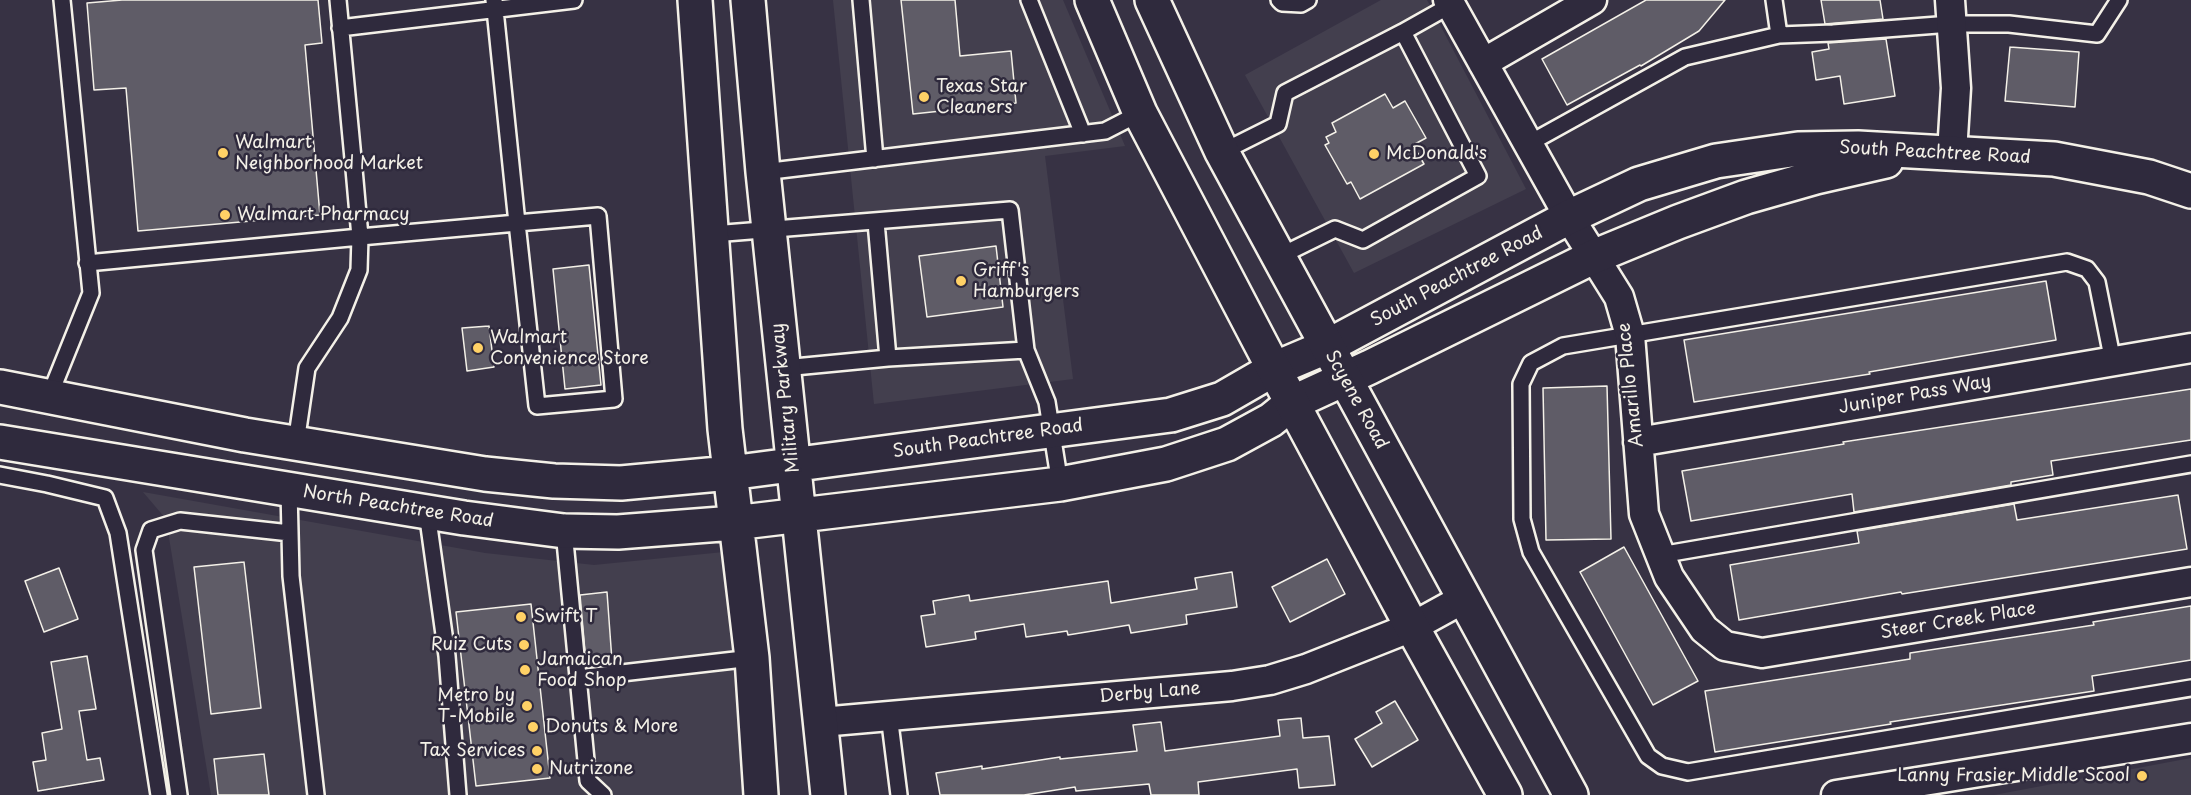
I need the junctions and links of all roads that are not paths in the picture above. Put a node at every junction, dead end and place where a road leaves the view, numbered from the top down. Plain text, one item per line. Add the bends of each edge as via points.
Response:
1 (62, 0) edge
2 (338, 0) edge
3 (573, 0) edge
4 (695, 0) edge
5 (748, 0) edge
6 (861, 0) edge
7 (1029, 0) edge
8 (1092, 0) edge
9 (1152, 0) edge
10 (1279, 0) edge
11 (1308, 0) edge
12 (1592, 0) edge
13 (1774, 0) edge
14 (2119, 0) edge
15 (1450, 2) edge
16 (494, 5) edge
17 (1951, 12) edge
18 (340, 28) junction
19 (1403, 32) junction
20 (1779, 35) junction
21 (1483, 63) junction
22 (1140, 113) junction
23 (1083, 134) junction
24 (1528, 144) junction
25 (1222, 152) junction
26 (1940, 153) junction
27 (875, 159) junction
28 (763, 172) junction
29 (2191, 190) edge
30 (1569, 217) junction
31 (876, 222) junction
32 (517, 223) junction
33 (769, 231) junction
34 (713, 234) junction
35 (360, 237) junction
36 (1278, 257) junction
37 (1593, 257) junction
38 (87, 263) junction
39 (1630, 335) junction
40 (1326, 346) junction
41 (2191, 348) edge
42 (1026, 350) junction
43 (888, 358) junction
44 (2113, 362) junction
45 (784, 368) junction
46 (1274, 369) junction
47 (1344, 379) junction
48 (0, 387) edge
49 (49, 397) junction
50 (1292, 403) junction
51 (1051, 431) junction
52 (0, 442) edge
53 (1638, 442) junction
54 (296, 443) junction
55 (793, 465) junction
56 (2191, 465) edge
57 (729, 473) junction
58 (0, 475) edge
59 (1060, 484) junction
60 (289, 490) junction
61 (427, 512) junction
62 (799, 515) junction
63 (734, 523) junction
64 (564, 531) junction
65 (290, 533) junction
66 (1660, 555) junction
67 (2191, 582) edge
68 (1463, 599) junction
69 (1412, 627) junction
70 (1725, 646) joint
71 (752, 658) junction
72 (578, 678) junction
73 (2191, 688) edge
74 (889, 715) junction
75 (821, 722) junction
76 (2191, 738) edge
77 (1497, 791) edge
78 (159, 795) edge
79 (179, 795) edge
80 (316, 795) edge
81 (458, 795) edge
82 (603, 795) edge
83 (761, 795) edge
84 (828, 795) edge
85 (899, 795) edge
86 (1571, 795) edge
87 (1836, 795) edge

1 - 38 lane
2 - 18 lane
3 - 16 lane
4 - 34 main road
5 - 28 main road, Military Parkway
6 - 27 lane
7 - 23 lane
8 - 22 main road
9 - 25 main road, Scyene Road
10 - 11 lane via 1301,4
12 - 21 street
13 - 20 lane
14 - 17 lane via 2097,34 2009,24
15 - 19 lane
15 - 21 street, Amarillo Place
16 - 18 lane
16 - 32 lane
17 - 20 lane via 1833,33
17 - 26 street via 1956,88
18 - 35 lane
19 - 25 lane via 1285,93 1278,124
19 - 36 lane via 1478,176 1363,240 1335,229
20 - 24 lane via 1685,57
21 - 24 street, Amarillo Place
22 - 23 lane via 1105,131
22 - 46 main road
23 - 27 lane
24 - 30 street, Amarillo Place
25 - 36 main road, Scyene Road
26 - 29 main road, South Peachtree Road via 2054,159 2150,177
26 - 30 main road, South Peachtree Road via 1798,149 1716,161 1639,184
26 - 37 main road via 1816,177 1746,197
27 - 28 lane
28 - 33 main road, Military Parkway
30 - 37 street, Amarillo Place
30 - 40 main road, South Peachtree Road
31 - 33 lane
31 - 42 lane via 1010,210
31 - 43 lane
32 - 32 lane via 537,406 614,399 598,216
32 - 35 lane
33 - 34 lane
33 - 45 main road, Military Parkway
34 - 57 main road
35 - 38 lane
35 - 54 lane via 356,280 340,318 307,368
36 - 40 main road, Scyene Road
37 - 39 street, Amarillo Place via 1619,297
37 - 47 main road
38 - 49 lane via 91,292
39 - 44 lane via 2067,262 2087,269 2097,282
39 - 53 street, Amarillo Place
39 - 73 lane via 1563,346 1531,363 1521,384 1522,519 1531,552 1648,756 1662,766 1688,772
40 - 46 main road, South Peachtree Road
40 - 47 main road, Scyene Road
41 - 44 street, Juniper Pass Way
42 - 43 lane
42 - 51 lane via 1047,402
43 - 45 lane
44 - 53 street, Juniper Pass Way
45 - 55 main road, Military Parkway
46 - 50 main road
46 - 51 main road, South Peachtree Road via 1222,399 1171,415
47 - 50 main road
47 - 68 main road, Scyene Road
48 - 49 main road
49 - 54 main road
50 - 59 main road via 1271,420 1227,444 1166,464
50 - 69 main road
51 - 55 main road, South Peachtree Road
51 - 59 lane
52 - 60 main road, North Peachtree Road
53 - 66 street, Amarillo Place via 1644,514
54 - 57 main road via 485,474 554,481 621,483
54 - 60 main road
55 - 57 main road, South Peachtree Road
55 - 62 main road, Military Parkway
56 - 66 lane
57 - 63 main road
58 - 78 lane via 105,498 118,533
59 - 62 main road
60 - 61 main road, North Peachtree Road
60 - 65 lane
61 - 64 main road, North Peachtree Road
61 - 81 lane via 447,656
62 - 63 main road, North Peachtree Road
62 - 75 main road, Military Parkway
63 - 64 main road, North Peachtree Road via 618,532
63 - 71 main road
64 - 72 lane
65 - 79 lane via 180,521 152,530 144,550
65 - 80 lane via 291,576
66 - 70 street, Amarillo Place via 1669,577 1704,629
67 - 70 street, Steer Creek Place via 1762,653
68 - 69 street, Derby Lane
68 - 86 main road, Scyene Road
69 - 74 street, Derby Lane via 1270,680
69 - 77 main road
71 - 72 lane
71 - 83 main road
72 - 82 lane via 588,781
74 - 75 street, Derby Lane
74 - 85 lane
75 - 84 main road, Military Parkway
76 - 87 street

